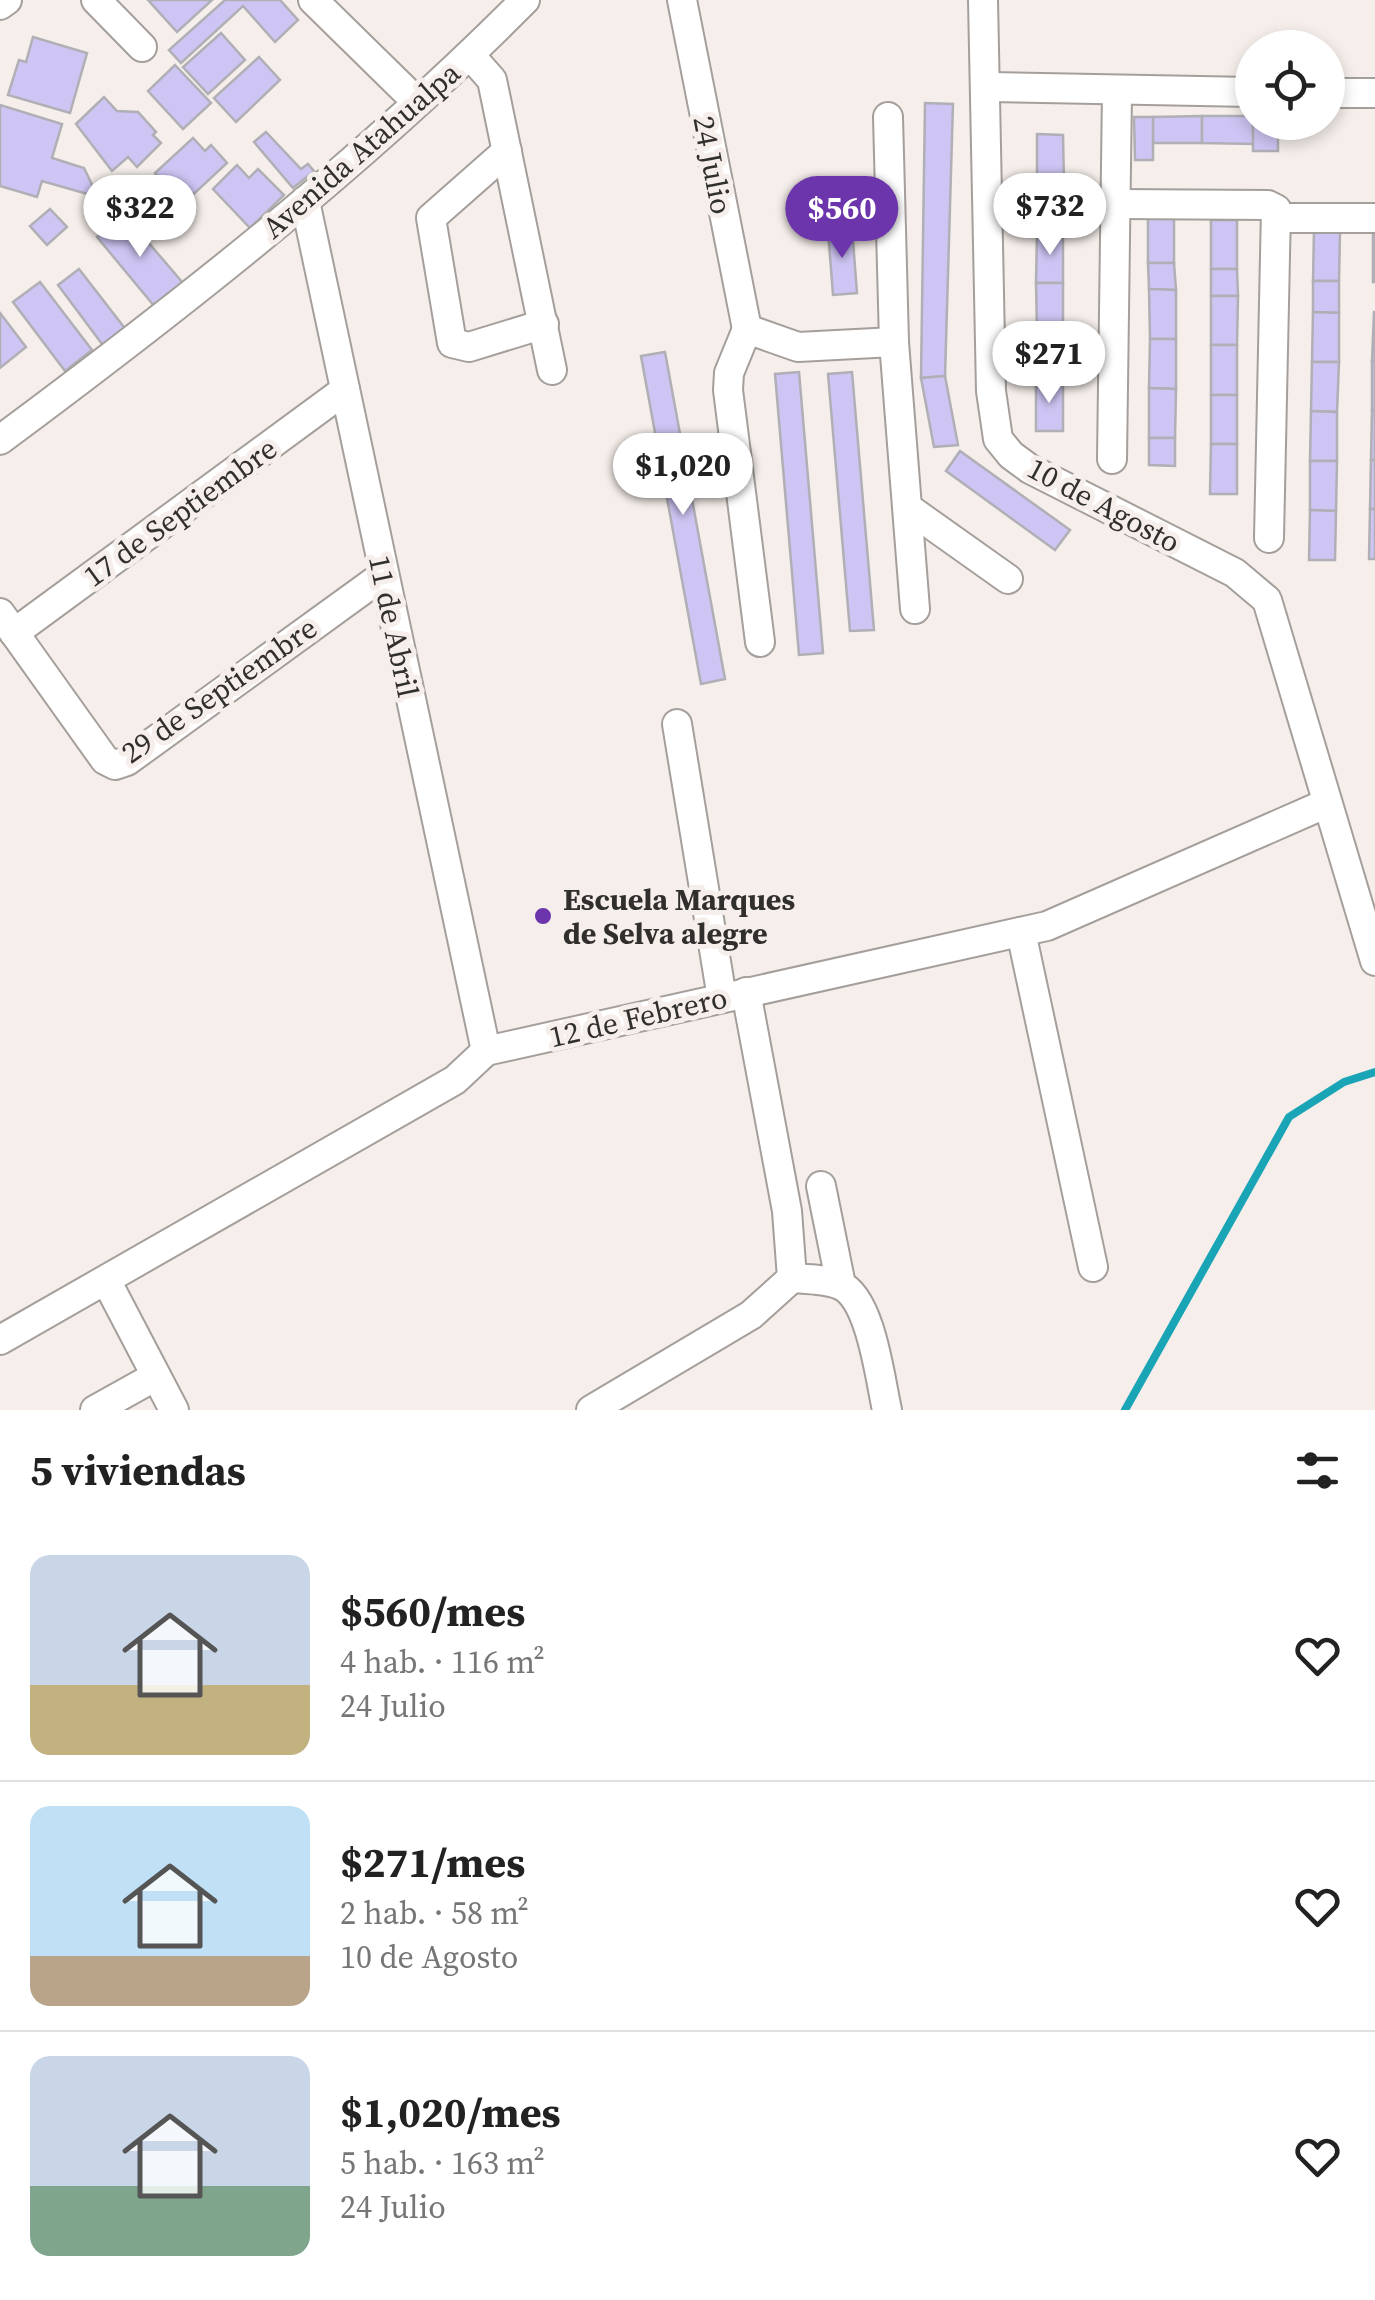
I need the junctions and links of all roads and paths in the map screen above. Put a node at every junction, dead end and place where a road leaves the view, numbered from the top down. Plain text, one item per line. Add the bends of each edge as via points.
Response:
1 (6, 0) edge
2 (96, 0) edge
3 (313, 0) edge
4 (525, 0) edge
5 (682, 0) edge
6 (983, 0) edge
7 (0, 4) edge
8 (142, 47) dead end
9 (470, 55) junction
10 (988, 87) junction
11 (1117, 92) junction
12 (1235, 92) edge
13 (1345, 93) edge
14 (1375, 93) edge
15 (416, 101) junction
16 (888, 117) dead end
17 (507, 151) junction
18 (305, 200) junction
19 (1118, 204) junction
20 (1279, 218) junction
21 (1375, 218) edge
22 (544, 324) junction
23 (746, 329) junction
24 (894, 342) junction
25 (552, 370) dead end
26 (345, 390) junction
27 (0, 440) edge
28 (1112, 460) dead end
29 (908, 508) junction
30 (1269, 538) dead end
31 (382, 576) junction
32 (1008, 579) dead end
33 (915, 609) dead end
34 (7, 623) edge
35 (760, 642) dead end
36 (677, 724) dead end
37 (1325, 804) junction
38 (1021, 932) junction
39 (1375, 961) edge
40 (734, 995) junction
41 (486, 1051) junction
42 (821, 1186) dead end
43 (1092, 1267) dead end
44 (792, 1278) junction
45 (107, 1282) junction
46 (841, 1285) junction
47 (0, 1340) edge
48 (156, 1376) junction
49 (628, 1401) edge
50 (94, 1410) edge
51 (174, 1410) edge
52 (591, 1410) edge
53 (887, 1410) edge

1 - 7 street
2 - 8 street
3 - 15 street
4 - 9 street, Avenida Atahualpa
5 - 23 street, 24 Julio
6 - 10 street, 10 de Agosto
9 - 15 street, Avenida Atahualpa
9 - 17 street via 492,80
10 - 11 street
10 - 37 street, 10 de Agosto via 998,440 1030,469 1256,586 1276,623
11 - 12 street
11 - 19 street
13 - 14 street
15 - 18 street, Avenida Atahualpa
16 - 24 street
17 - 22 street
17 - 22 street via 431,218 452,344 469,346
18 - 26 street, 11 de Abril
18 - 27 street, Avenida Atahualpa via 170,314
19 - 20 street via 1268,205
19 - 28 street
20 - 21 street
20 - 30 street
22 - 25 street
23 - 24 street via 798,347
23 - 35 street via 728,390
24 - 29 street
26 - 31 street, 11 de Abril
26 - 34 street, 17 de Septiembre
29 - 32 street
29 - 33 street
31 - 34 street, 29 de Septiembre via 115,764 104,760
31 - 41 street, 11 de Abril
36 - 40 street
37 - 38 street, 12 de Febrero
37 - 39 street, 10 de Agosto
38 - 40 street, 12 de Febrero
38 - 43 street
40 - 41 street, 12 de Febrero
40 - 44 street via 787,1211
41 - 45 street, 12 de Febrero via 455,1080
42 - 46 street
44 - 46 street
44 - 49 street
45 - 47 street, 12 de Febrero
45 - 48 street
46 - 53 street via 864,1312
48 - 50 street
48 - 51 street
49 - 52 street

